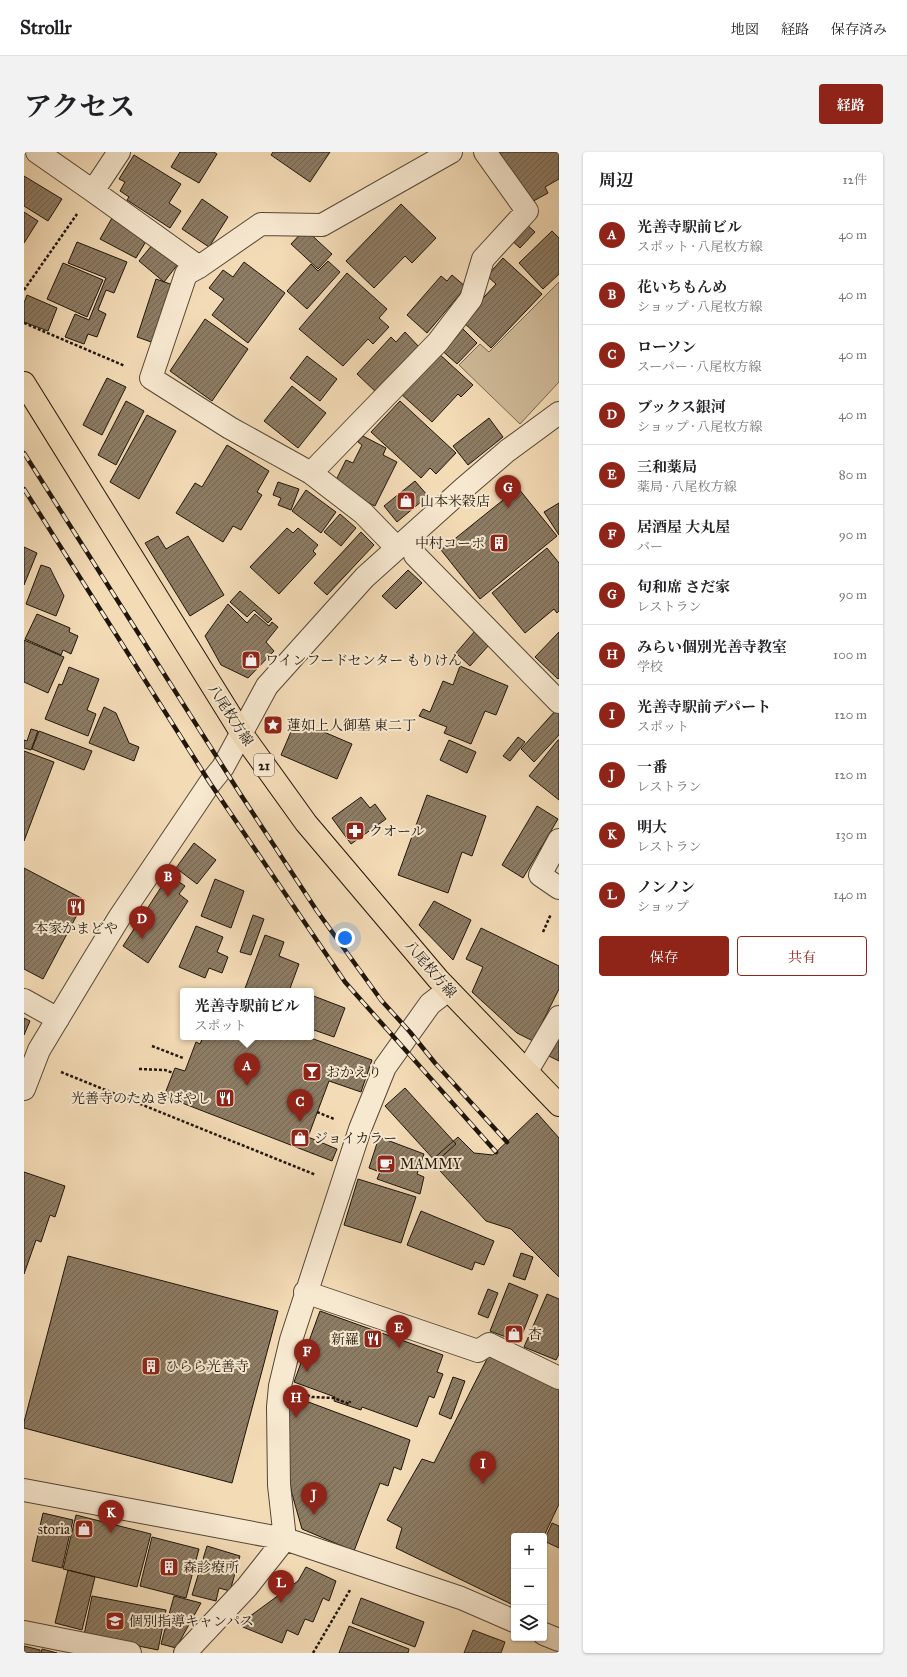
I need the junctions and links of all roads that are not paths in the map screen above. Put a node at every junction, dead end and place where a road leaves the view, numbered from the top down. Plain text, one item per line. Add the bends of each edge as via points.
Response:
1 (37, 152) edge
2 (119, 152) edge
3 (451, 152) edge
4 (485, 152) edge
5 (93, 191) junction
6 (199, 267) junction
7 (24, 383) edge
8 (559, 413) edge
9 (311, 473) junction
10 (406, 552) junction
11 (559, 702) edge
12 (242, 734) junction
13 (559, 840) edge
14 (559, 888) edge
15 (448, 990) junction
16 (24, 1000) edge
17 (559, 1017) edge
18 (58, 1019) junction
19 (527, 1071) junction
20 (24, 1089) edge
21 (559, 1105) edge
22 (305, 1292) junction
23 (559, 1378) edge
24 (24, 1490) edge
25 (285, 1539) junction
26 (511, 1620) edge
27 (24, 1632) edge
28 (547, 1635) edge
29 (559, 1640) edge
30 (130, 1653) edge
31 (185, 1653) edge

1 - 5 street
2 - 5 street
3 - 6 street via 322,225 261,224
4 - 9 street via 527,212 483,259 470,299 438,342
5 - 6 street
6 - 9 street via 186,274 151,378 230,428
7 - 12 main road, 八尾枚方線 / 21
8 - 10 street via 507,451 464,488
9 - 10 street via 363,513
10 - 11 street
10 - 12 street via 366,577 266,686
12 - 15 main road, 八尾枚方線 / 21 via 306,824
12 - 18 street via 223,767 119,918
13 - 14 street via 540,875
15 - 19 main road, 八尾枚方線 / 21
15 - 22 street via 430,1004 385,1067 360,1129
16 - 18 street
17 - 19 street
18 - 20 street via 39,1050
19 - 21 main road, 八尾枚方線 / 21
22 - 23 street via 478,1351 489,1344
22 - 25 street via 280,1386 278,1408 279,1485
24 - 25 street
25 - 26 street via 461,1598
25 - 31 street via 247,1587
27 - 30 street
28 - 29 street

